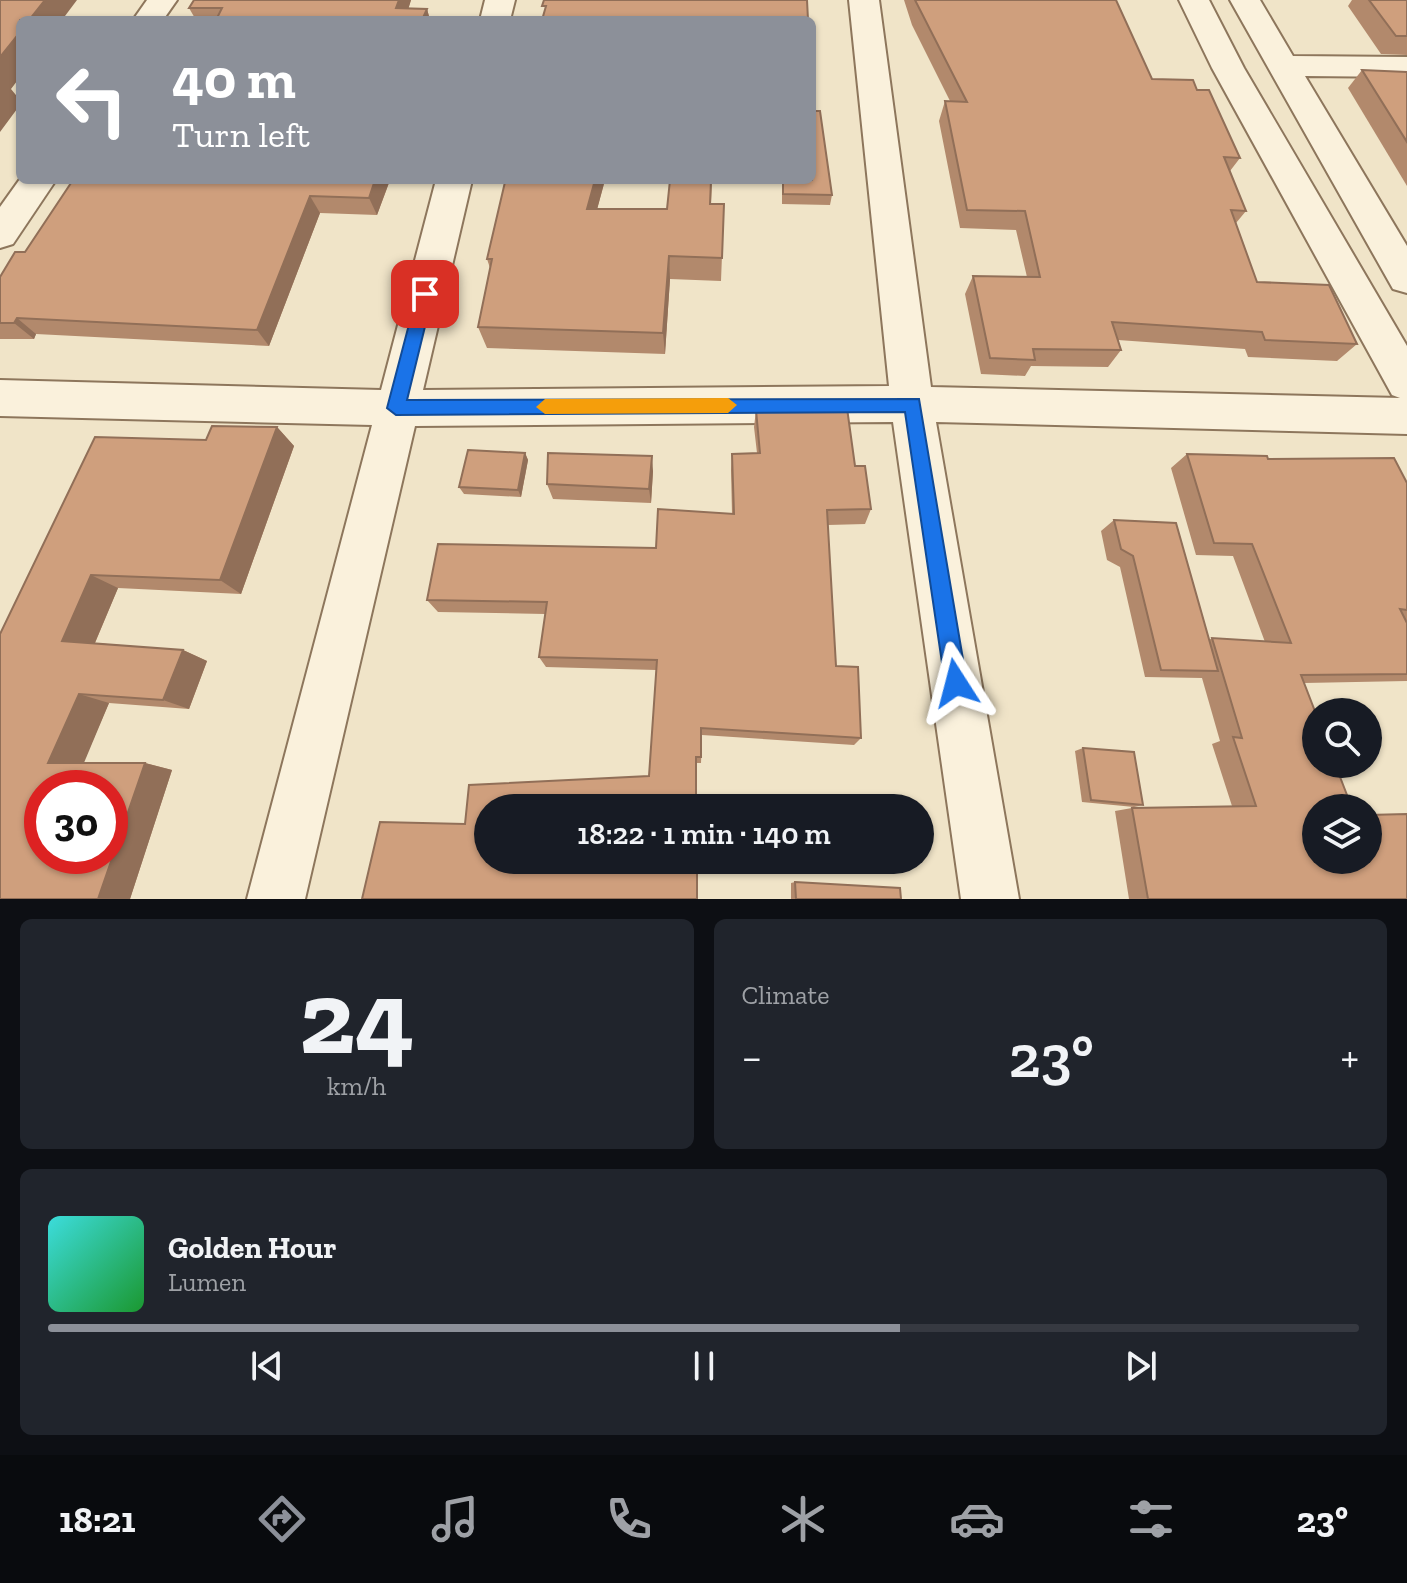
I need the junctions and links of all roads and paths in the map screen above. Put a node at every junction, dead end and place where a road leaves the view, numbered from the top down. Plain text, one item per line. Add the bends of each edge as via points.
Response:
1 (864, 0) edge
2 (1194, 0) edge
3 (1245, 0) edge
4 (1285, 66) junction
5 (1407, 67) edge
6 (35, 184) edge
7 (453, 184) edge
8 (0, 235) edge
9 (1407, 279) edge
10 (1407, 383) edge
11 (0, 398) edge
12 (912, 404) junction
13 (396, 408) junction
14 (1407, 416) edge
15 (276, 899) edge
16 (990, 899) edge

1 - 12 street
2 - 10 street
3 - 4 street
4 - 5 street
4 - 9 street
6 - 8 street
7 - 13 street
11 - 13 street
12 - 13 street
12 - 14 street
12 - 16 street
13 - 15 street

